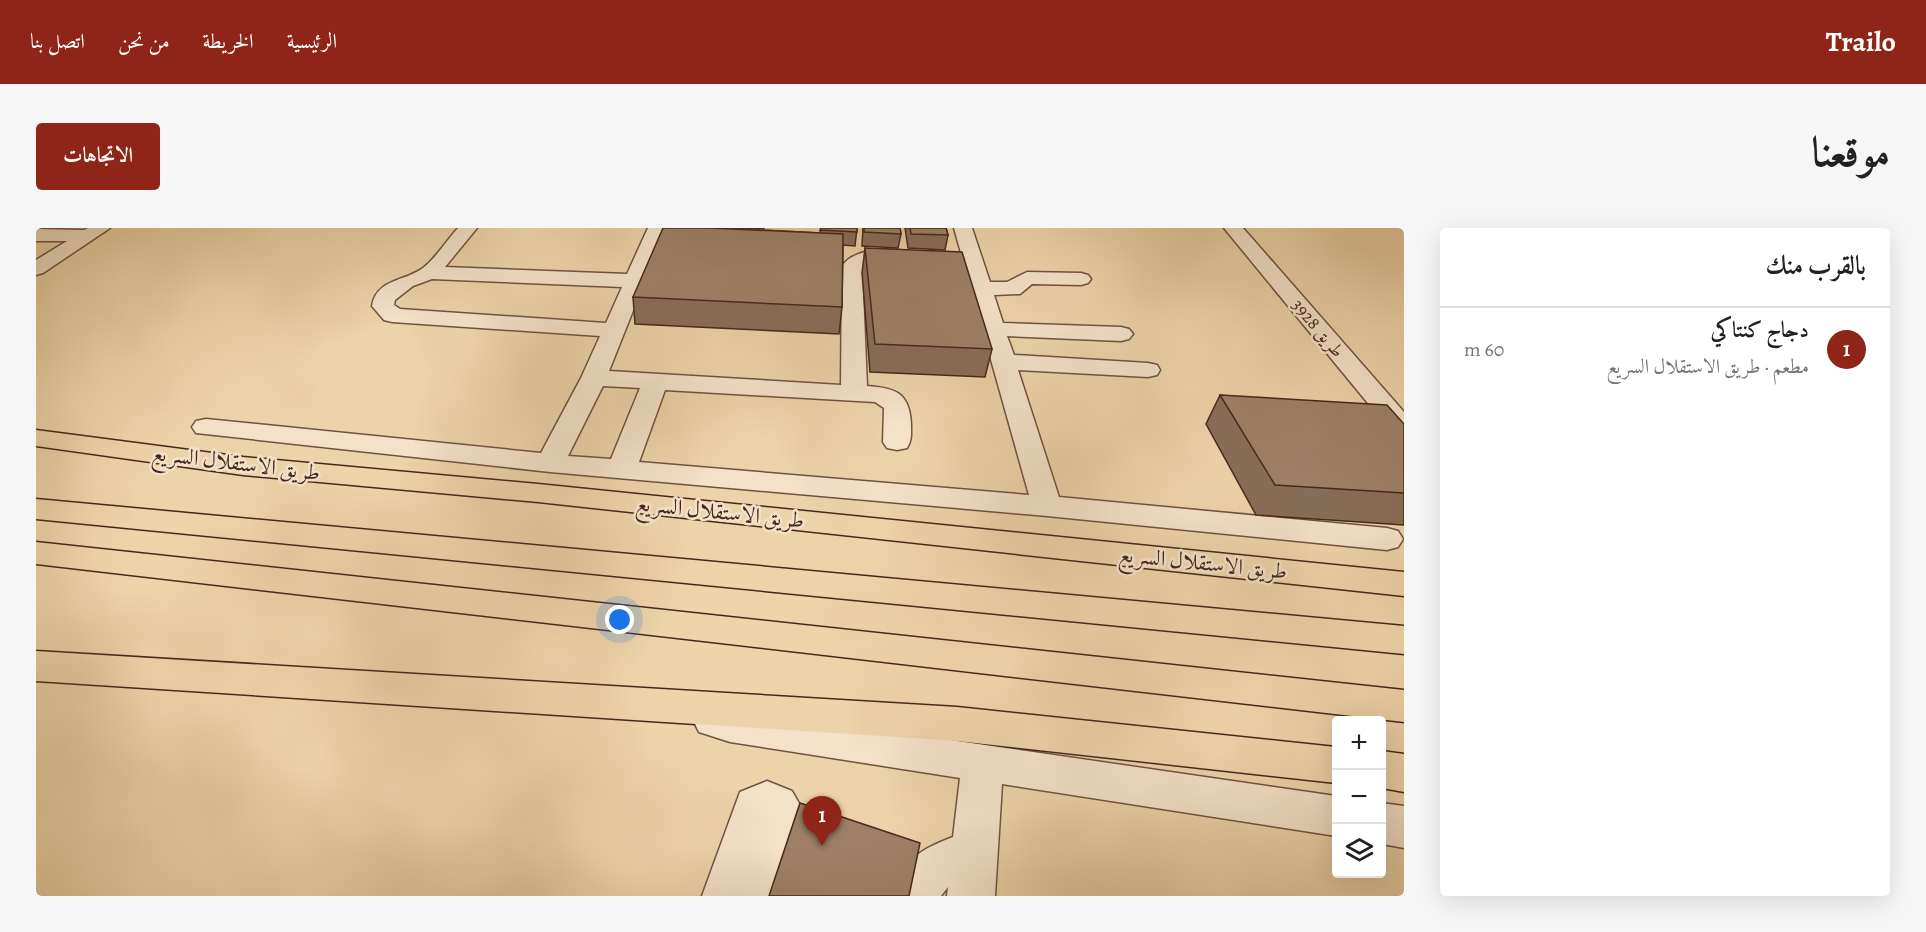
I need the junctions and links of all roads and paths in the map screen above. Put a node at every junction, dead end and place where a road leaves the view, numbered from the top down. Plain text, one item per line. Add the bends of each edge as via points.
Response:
1 (468, 228) edge
2 (657, 228) edge
3 (963, 228) edge
4 (1233, 228) edge
5 (95, 232) edge
6 (36, 235) edge
7 (924, 258) edge
8 (36, 269) edge
9 (970, 272) junction
10 (430, 273) junction
11 (1081, 279) dead end
12 (634, 280) junction
13 (992, 329) junction
14 (614, 330) junction
15 (1121, 334) dead end
16 (1002, 362) junction
17 (1148, 370) dead end
18 (594, 378) junction
19 (656, 381) junction
20 (854, 392) junction
21 (206, 427) dead end
22 (1404, 429) edge
23 (36, 438) edge
24 (897, 442) dead end
25 (550, 463) junction
26 (622, 468) junction
27 (1047, 506) junction
28 (36, 509) edge
29 (1387, 539) dead end
30 (36, 553) edge
31 (1395, 581) edge
32 (1404, 640) edge
33 (36, 666) edge
34 (669, 704) junction
35 (1404, 706) edge
36 (982, 763) junction
37 (1332, 765) edge
38 (1386, 770) edge
39 (1404, 772) edge
40 (1332, 815) edge
41 (1386, 825) edge
42 (1404, 827) edge
43 (976, 851) junction
44 (726, 896) edge
45 (759, 896) edge
46 (917, 896) edge
47 (971, 896) edge

1 - 10 street
2 - 12 street
3 - 9 street
4 - 22 street, طريق 3928
5 - 6 street
5 - 8 street
7 - 20 street via 869,257 852,266
9 - 11 street via 1012,289 1027,278
9 - 13 street
10 - 12 street
10 - 14 street via 393,289 384,297 383,306 392,315 400,316
12 - 14 street
13 - 15 street
13 - 16 street
14 - 18 street
16 - 17 street
16 - 27 street
18 - 19 street
18 - 25 street
19 - 20 street
19 - 26 street
20 - 24 street via 881,395 895,403
21 - 25 street
23 - 31 main road, طريق الاستقلال السريع via 243,466
25 - 26 street
26 - 27 street
27 - 29 street
28 - 32 main road
30 - 35 main road
33 - 34 main road
34 - 36 street via 730,725
34 - 37 main road via 957,724
36 - 40 street
36 - 43 street
38 - 39 main road
41 - 42 street
43 - 46 street via 930,870 922,879
43 - 47 street
44 - 45 street via 755,806 761,800 770,800 782,812

